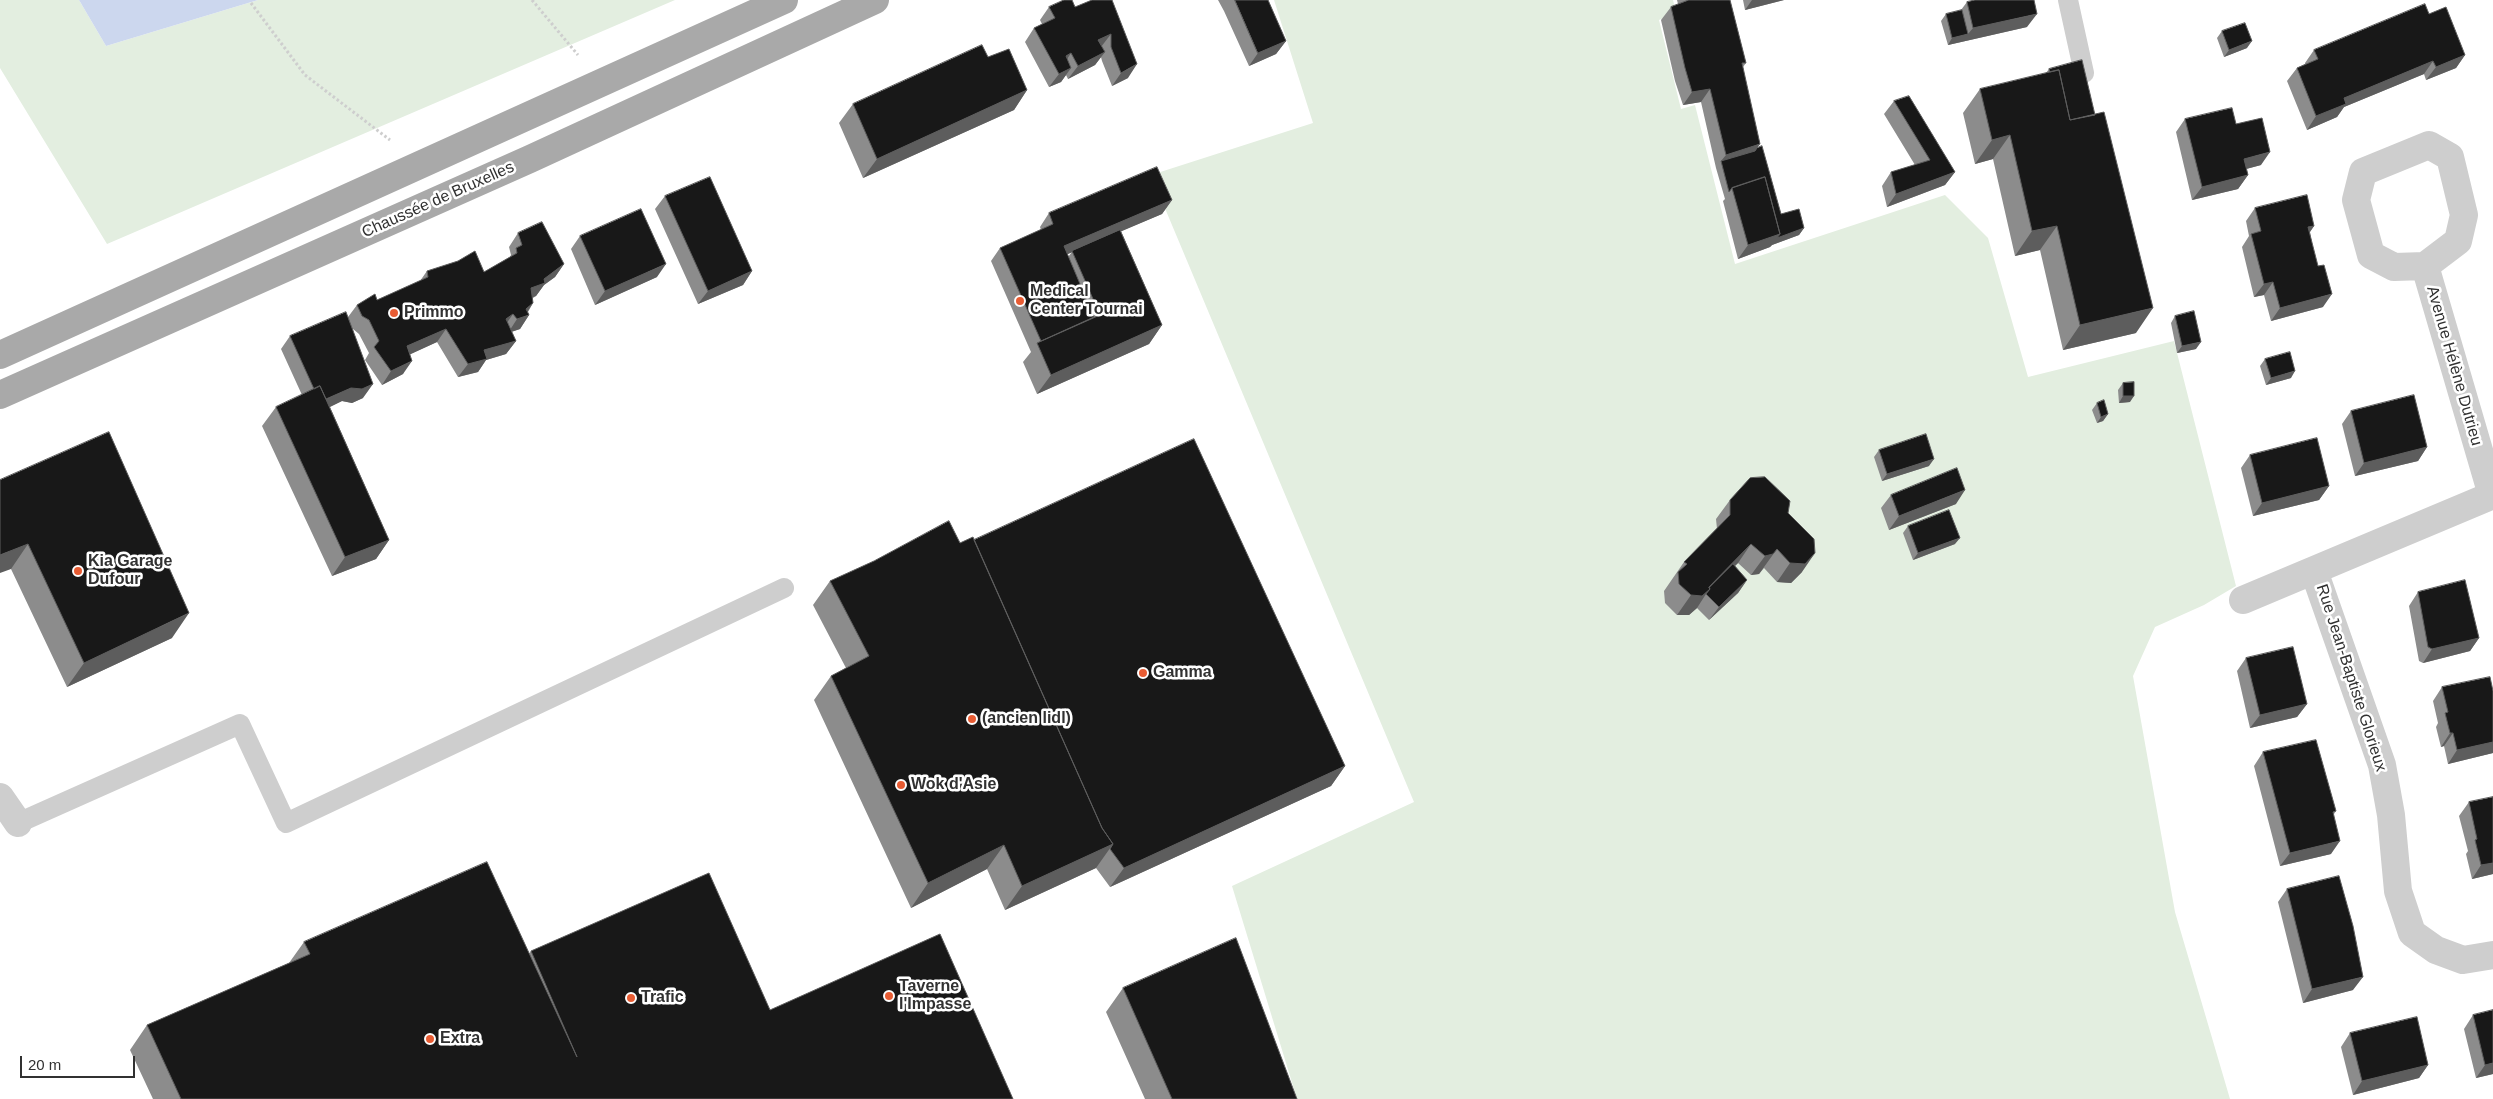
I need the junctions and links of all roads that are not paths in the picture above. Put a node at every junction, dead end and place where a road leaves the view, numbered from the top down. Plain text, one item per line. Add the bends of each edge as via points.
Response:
1 (784, 0) edge
2 (875, 0) edge
3 (2068, 0) edge
4 (2084, 72) edge
5 (2424, 266) junction
6 (0, 355) edge
7 (0, 395) edge
8 (2492, 495) edge
9 (2314, 571) junction
10 (784, 588) dead end
11 (2243, 600) dead end
12 (0, 797) edge
13 (18, 823) joint
14 (2493, 955) edge

1 - 6 main road
2 - 7 main road, Chaussée de Bruxelles via 530,159
3 - 4 lane
5 - 5 street, Avenue Hélène Dutrieu via 2458,241 2464,215 2450,157 2429,145 2363,172 2356,200 2371,255 2394,267
5 - 8 street, Avenue Hélène Dutrieu
8 - 9 street, Avenue Hélène Dutrieu
9 - 11 street, Avenue Hélène Dutrieu
9 - 14 street, Rue Jean-Baptiste Glorieux via 2382,765 2398,891 2412,933 2436,950 2463,960
10 - 13 lane via 286,824 240,724
12 - 13 street

